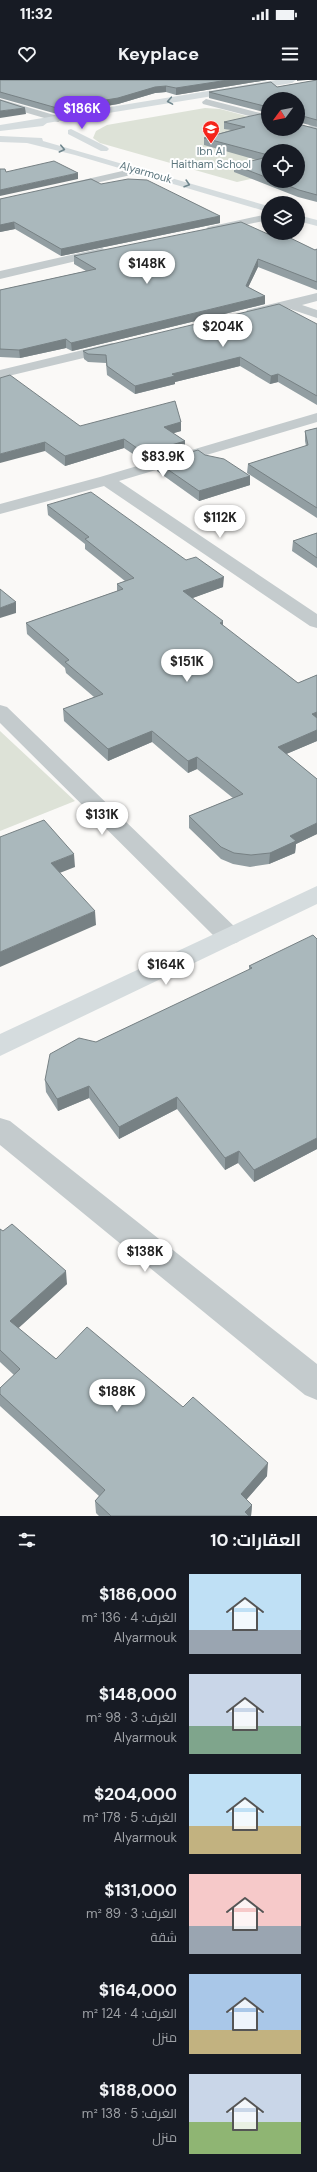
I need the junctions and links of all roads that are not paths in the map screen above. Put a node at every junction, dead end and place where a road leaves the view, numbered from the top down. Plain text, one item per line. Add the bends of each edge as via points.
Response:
1 (292, 80) edge
2 (302, 85) edge
3 (0, 102) edge
4 (206, 102) junction
5 (153, 112) dead end
6 (261, 116) edge
7 (58, 119) junction
8 (28, 123) junction
9 (317, 126) edge
10 (0, 127) edge
11 (305, 127) edge
12 (84, 128) dead end
13 (305, 128) edge
14 (317, 131) edge
15 (71, 132) junction
16 (0, 139) edge
17 (19, 139) junction
18 (118, 153) dead end
19 (143, 164) junction
20 (202, 178) dead end
21 (57, 189) edge
22 (261, 201) edge
23 (261, 201) edge
24 (305, 209) edge
25 (317, 212) edge
26 (261, 218) edge
27 (305, 220) edge
28 (317, 223) edge
29 (199, 232) edge
30 (115, 250) edge
31 (0, 275) edge
32 (317, 296) edge
33 (288, 304) junction
34 (317, 314) edge
35 (242, 315) edge
36 (121, 345) edge
37 (0, 374) edge
38 (317, 417) edge
39 (106, 480) junction
40 (0, 509) edge
41 (309, 608) edge
42 (317, 622) edge
43 (0, 710) edge
44 (317, 894) edge
45 (229, 936) junction
46 (0, 1046) edge
47 (0, 1129) edge
48 (317, 1384) edge

1 -> 7 street
2 - 4 street
3 - 7 street
4 - 5 street
4 - 6 street
7 - 8 street
8 - 10 street
8 - 15 street via 58,124 70,128
9 - 11 street
12 - 15 street
13 - 14 street
15 - 17 street via 66,136 51,139
15 - 18 street via 94,146
16 - 17 street
17 -> 19 street, Alyarmouk
19 - 21 street
19 -> 22 street, Alyarmouk
20 - 23 street
24 - 25 street
26 - 29 street
27 - 28 street
30 - 31 street
32 - 33 street
33 - 34 street
33 - 35 street
36 - 37 street
38 - 39 street
39 - 40 street
39 - 41 street
41 - 42 street
43 - 45 street
44 - 45 street
45 - 46 street
47 - 48 street

